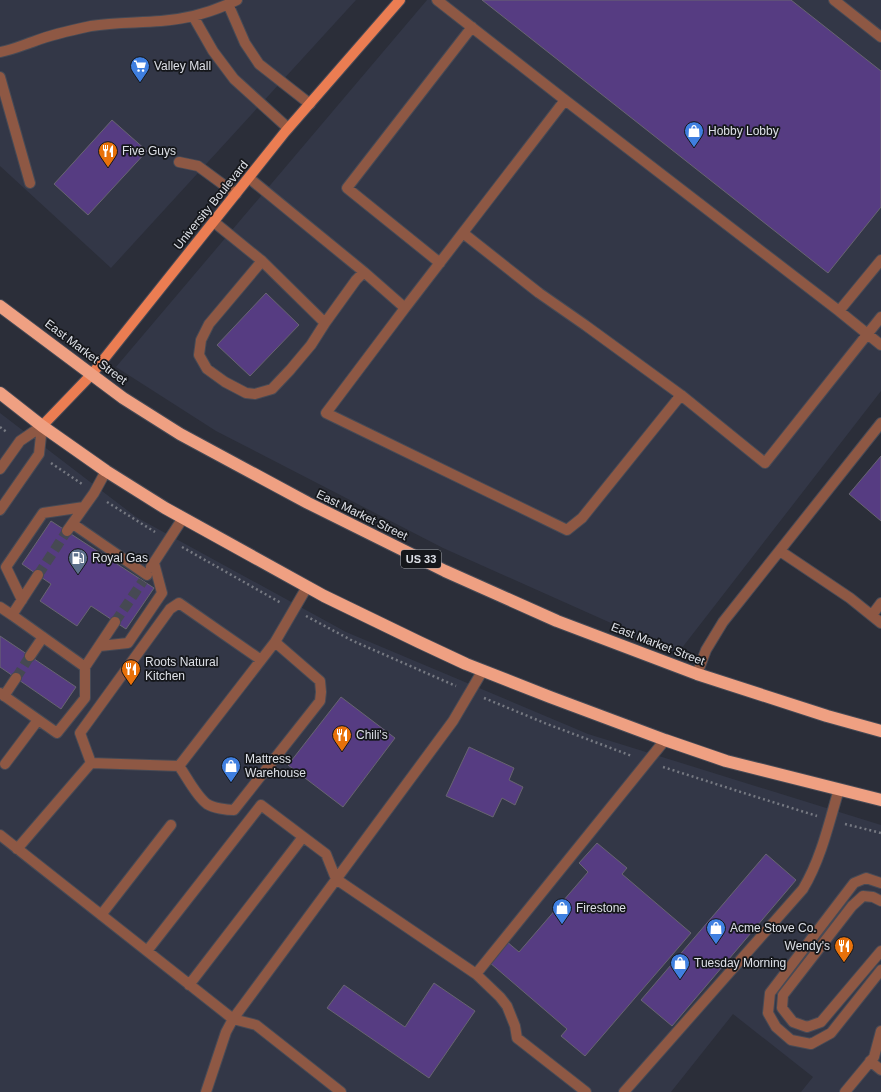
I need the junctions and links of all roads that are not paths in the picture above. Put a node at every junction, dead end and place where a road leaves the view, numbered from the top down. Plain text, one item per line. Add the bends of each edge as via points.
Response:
1 (400, 0) edge
2 (437, 0) edge
3 (834, 0) edge
4 (232, 2) edge
5 (193, 16) junction
6 (472, 27) junction
7 (881, 37) edge
8 (0, 52) edge
9 (0, 77) edge
10 (565, 100) junction
11 (310, 104) junction
12 (288, 128) junction
13 (180, 162) dead end
14 (249, 178) junction
15 (30, 183) dead end
16 (236, 194) junction
17 (214, 222) junction
18 (463, 233) junction
19 (881, 260) edge
20 (262, 262) junction
21 (440, 263) junction
22 (364, 272) junction
23 (0, 306) edge
24 (405, 308) junction
25 (839, 311) junction
26 (881, 317) edge
27 (326, 323) junction
28 (868, 333) junction
29 (881, 345) edge
30 (92, 374) junction
31 (0, 393) edge
32 (681, 395) junction
33 (881, 423) edge
34 (42, 426) junction
35 (0, 470) edge
36 (106, 471) junction
37 (84, 507) junction
38 (0, 510) edge
39 (183, 518) junction
40 (780, 551) junction
41 (154, 563) junction
42 (38, 575) tunnel mouth
43 (307, 587) junction
44 (22, 600) junction
45 (881, 603) edge
46 (0, 606) edge
47 (12, 615) junction
48 (872, 615) junction
49 (115, 622) tunnel mouth
50 (881, 623) edge
51 (42, 637) junction
52 (275, 642) junction
53 (100, 646) junction
54 (30, 656) tunnel mouth
55 (261, 660) junction
56 (85, 667) junction
57 (483, 670) junction
58 (697, 674) junction
59 (16, 678) tunnel mouth
60 (2, 695) edge
61 (38, 720) junction
62 (881, 731) edge
63 (665, 740) junction
64 (91, 763) junction
65 (2, 765) edge
66 (179, 766) junction
67 (839, 789) junction
68 (881, 793) edge
69 (881, 800) edge
70 (171, 825) dead end
71 (0, 835) edge
72 (303, 837) junction
73 (17, 849) junction
74 (336, 879) junction
75 (881, 883) edge
76 (881, 901) edge
77 (101, 915) junction
78 (147, 951) junction
79 (881, 951) edge
80 (881, 970) edge
81 (476, 974) junction
82 (189, 986) junction
83 (233, 1019) junction
84 (881, 1030) edge
85 (870, 1061) junction
86 (881, 1070) edge
87 (206, 1092) edge
88 (341, 1092) edge
89 (586, 1092) edge
90 (624, 1092) edge
91 (845, 1092) edge

1 - 11 main road, University Boulevard
2 - 6 lane
3 - 7 lane
4 - 5 lane
4 - 11 lane via 245,43 259,64
5 - 8 lane via 161,21 110,23 72,30
5 - 12 lane via 213,51 234,79
6 - 10 lane
6 - 21 lane via 348,188
9 - 15 lane
10 - 18 lane
10 - 25 lane
11 - 12 main road, University Boulevard
12 - 14 main road, University Boulevard
13 - 16 lane via 198,166
14 - 16 main road, University Boulevard
14 - 22 lane
16 - 17 main road, University Boulevard
17 - 20 lane
17 - 30 main road, University Boulevard
18 - 21 lane
18 - 32 lane via 539,293
19 - 25 lane
20 - 27 lane
20 - 27 lane via 209,324 201,340 199,355 207,369 246,394 272,389 311,346
21 - 24 lane
22 - 24 lane
22 - 27 lane
23 - 30 highway, East Market Street / US 33
24 - 32 lane via 326,413 567,530 582,518
25 - 28 lane
26 - 28 lane
28 - 29 lane
28 - 32 lane via 765,462
30 - 34 main road, University Boulevard
30 - 58 highway, East Market Street / US 33 via 123,398 180,434 308,503 444,571 557,621
31 - 34 highway
33 - 40 lane
34 - 35 lane via 20,441
34 - 36 highway
34 - 38 lane via 39,454
36 - 37 lane
36 - 39 highway
37 - 41 lane via 70,528 145,578
37 - 44 lane via 43,512 6,567
39 - 41 lane
39 - 43 highway
40 - 48 lane
40 - 58 lane via 723,622 706,650
41 - 53 lane via 162,593 128,643
42 - 44 lane
43 - 52 lane
43 - 57 highway via 418,642
44 - 47 lane
45 - 48 lane
46 - 47 lane
47 - 51 lane
48 - 50 lane
49 - 53 lane
51 - 54 lane
51 - 56 lane
52 - 55 lane
52 - 66 lane via 320,681 320,701 234,810 208,804
53 - 56 lane
55 - 64 lane via 179,603 170,610 80,733
55 - 66 lane
56 - 61 lane via 84,698 57,733
57 - 63 highway
57 - 74 lane via 452,721
58 - 62 highway, East Market Street / US 33
59 - 60 lane
60 - 61 lane
61 - 65 lane
63 - 67 highway via 726,761
63 - 81 lane
64 - 66 lane
64 - 73 lane
67 - 68 highway
67 - 69 highway
67 - 90 lane via 820,853 803,889
70 - 77 lane
71 - 73 lane
72 - 74 lane via 326,854
72 - 78 lane via 262,806
72 - 82 lane
73 - 77 lane
74 - 81 lane
74 - 83 lane
75 - 80 lane via 866,878 854,883 770,993 768,1013 776,1027 791,1040 812,1044 831,1033
76 - 79 lane via 863,896 852,906 784,995 782,1008 793,1022 807,1028 821,1022
77 - 78 lane
78 - 82 lane
81 - 89 lane via 507,1006 517,1038
82 - 83 lane
83 - 87 lane via 226,1032
83 - 88 lane via 256,1025
84 - 85 lane via 874,1057
85 - 86 lane
85 - 91 lane

